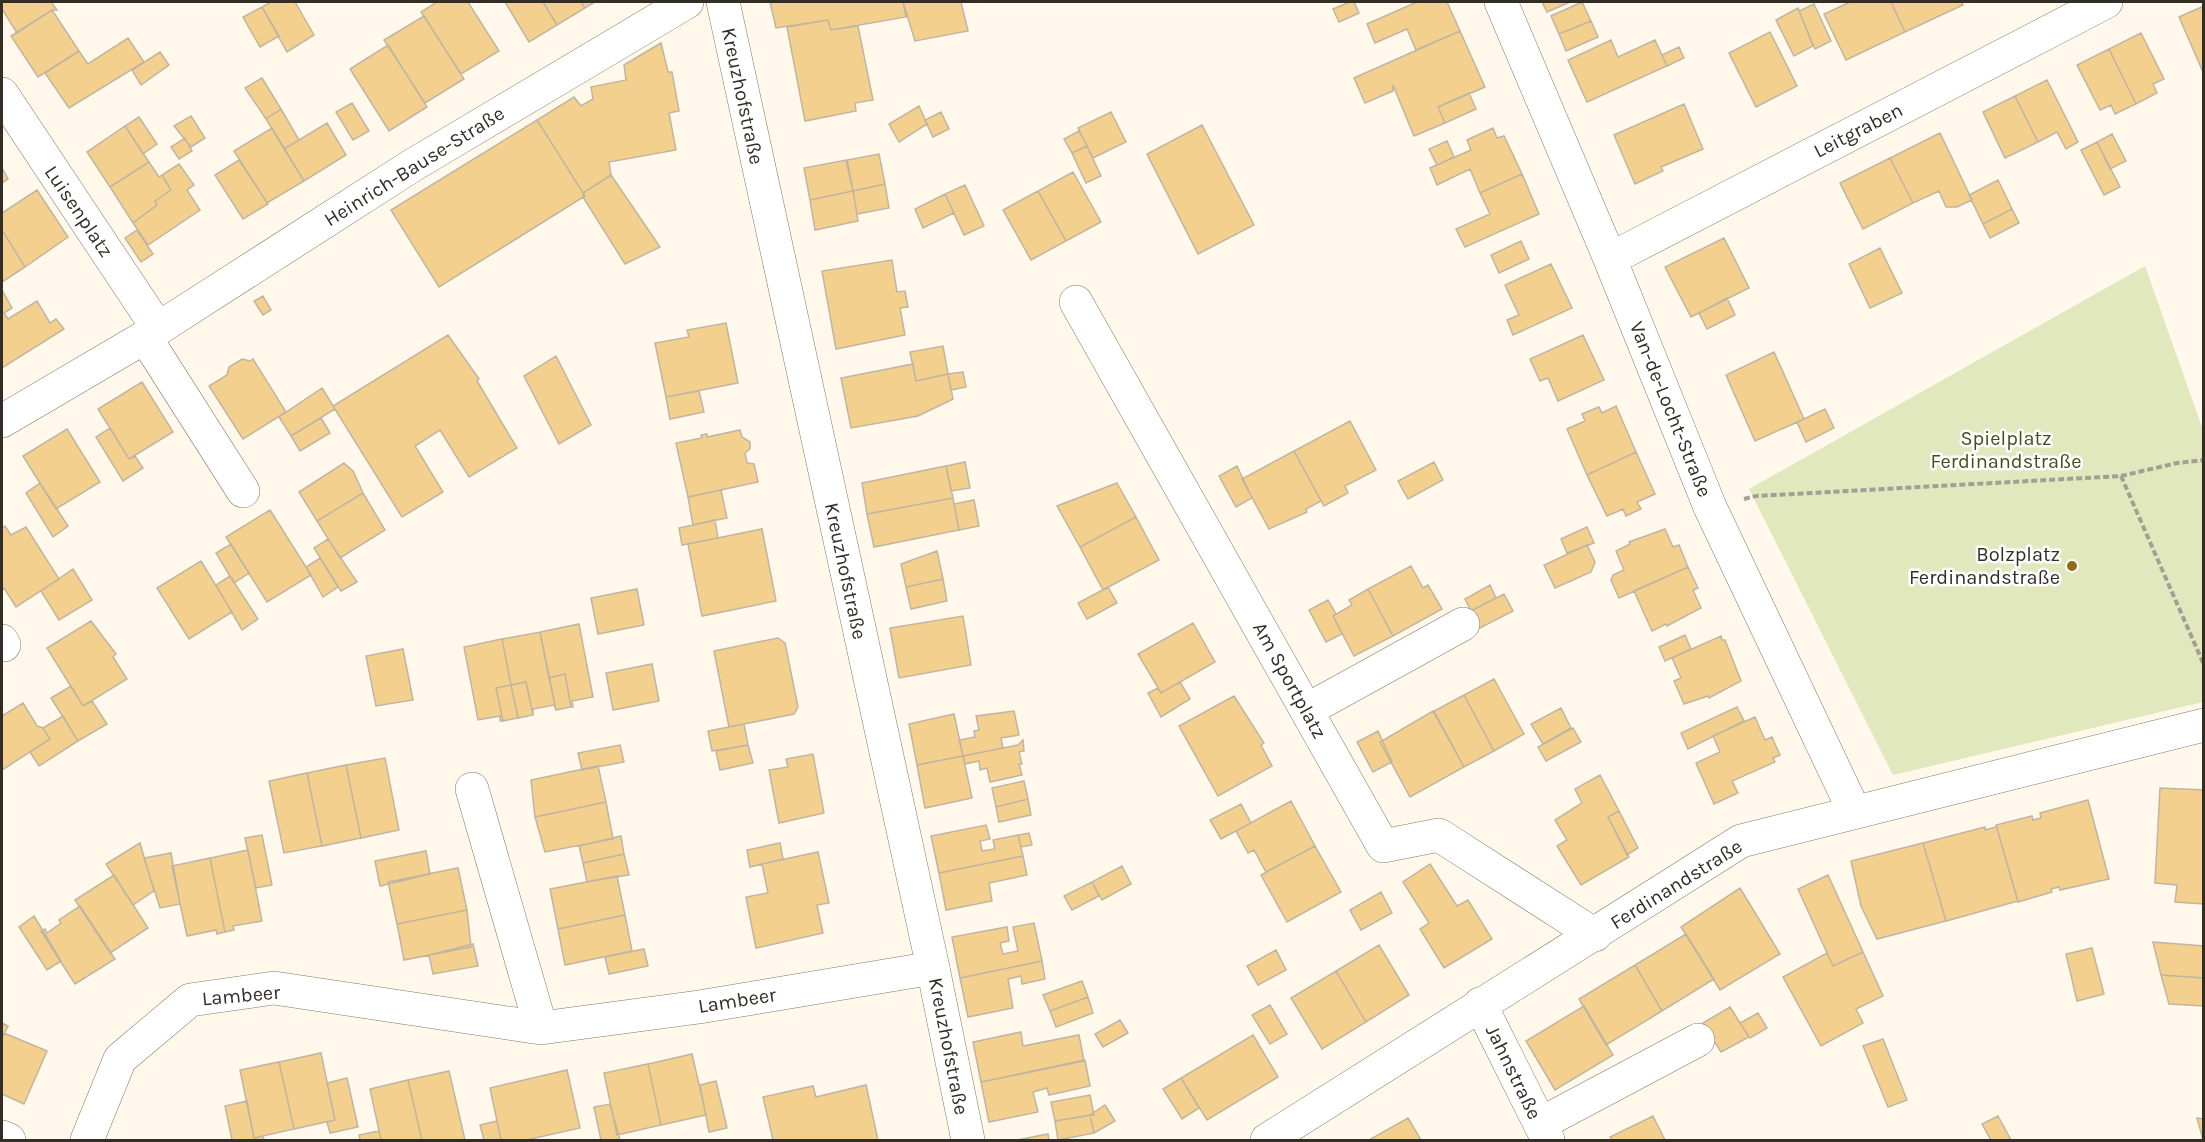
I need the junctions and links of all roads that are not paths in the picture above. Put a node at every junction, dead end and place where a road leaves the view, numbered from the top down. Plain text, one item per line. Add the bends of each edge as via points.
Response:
1 (687, 2) edge
2 (723, 2) edge
3 (1502, 2) edge
4 (2106, 2) edge
5 (2, 94) edge
6 (1610, 259) junction
7 (1077, 302) dead end
8 (151, 332) junction
9 (2, 421) edge
10 (243, 491) dead end
11 (1463, 624) dead end
12 (1307, 710) junction
13 (2204, 725) edge
14 (472, 789) dead end
15 (1854, 811) junction
16 (1595, 935) junction
17 (933, 968) junction
18 (1480, 1004) junction
19 (541, 1028) junction
20 (1698, 1041) dead end
21 (1544, 1132) edge
22 (2, 1137) edge
23 (9, 1140) edge
24 (87, 1140) edge
25 (968, 1140) edge
26 (1267, 1140) edge

1 - 8 street, Heinrich-Bause-Straße via 413,165
2 - 17 street, Kreuzhofstraße
3 - 6 street, Van-de-Locht-Straße
4 - 6 street, Leitgraben
5 - 8 street, Luisenplatz
6 - 15 street, Van-de-Locht-Straße via 1710,507
7 - 12 street, Am Sportplatz
8 - 9 street, Heinrich-Bause-Straße
8 - 10 street
11 - 12 street
12 - 16 street, Am Sportplatz via 1383,846 1438,835
13 - 15 street, Ferdinandstraße
14 - 19 street
15 - 16 street, Ferdinandstraße via 1741,841
16 - 18 street, Ferdinandstraße
17 - 19 street, Lambeer via 699,1007
17 - 25 street, Kreuzhofstraße
18 - 21 street, Jahnstraße
18 - 26 street, Ferdinandstraße
19 - 24 street, Lambeer via 274,988 190,1000 120,1059
20 - 21 street
22 - 23 street

